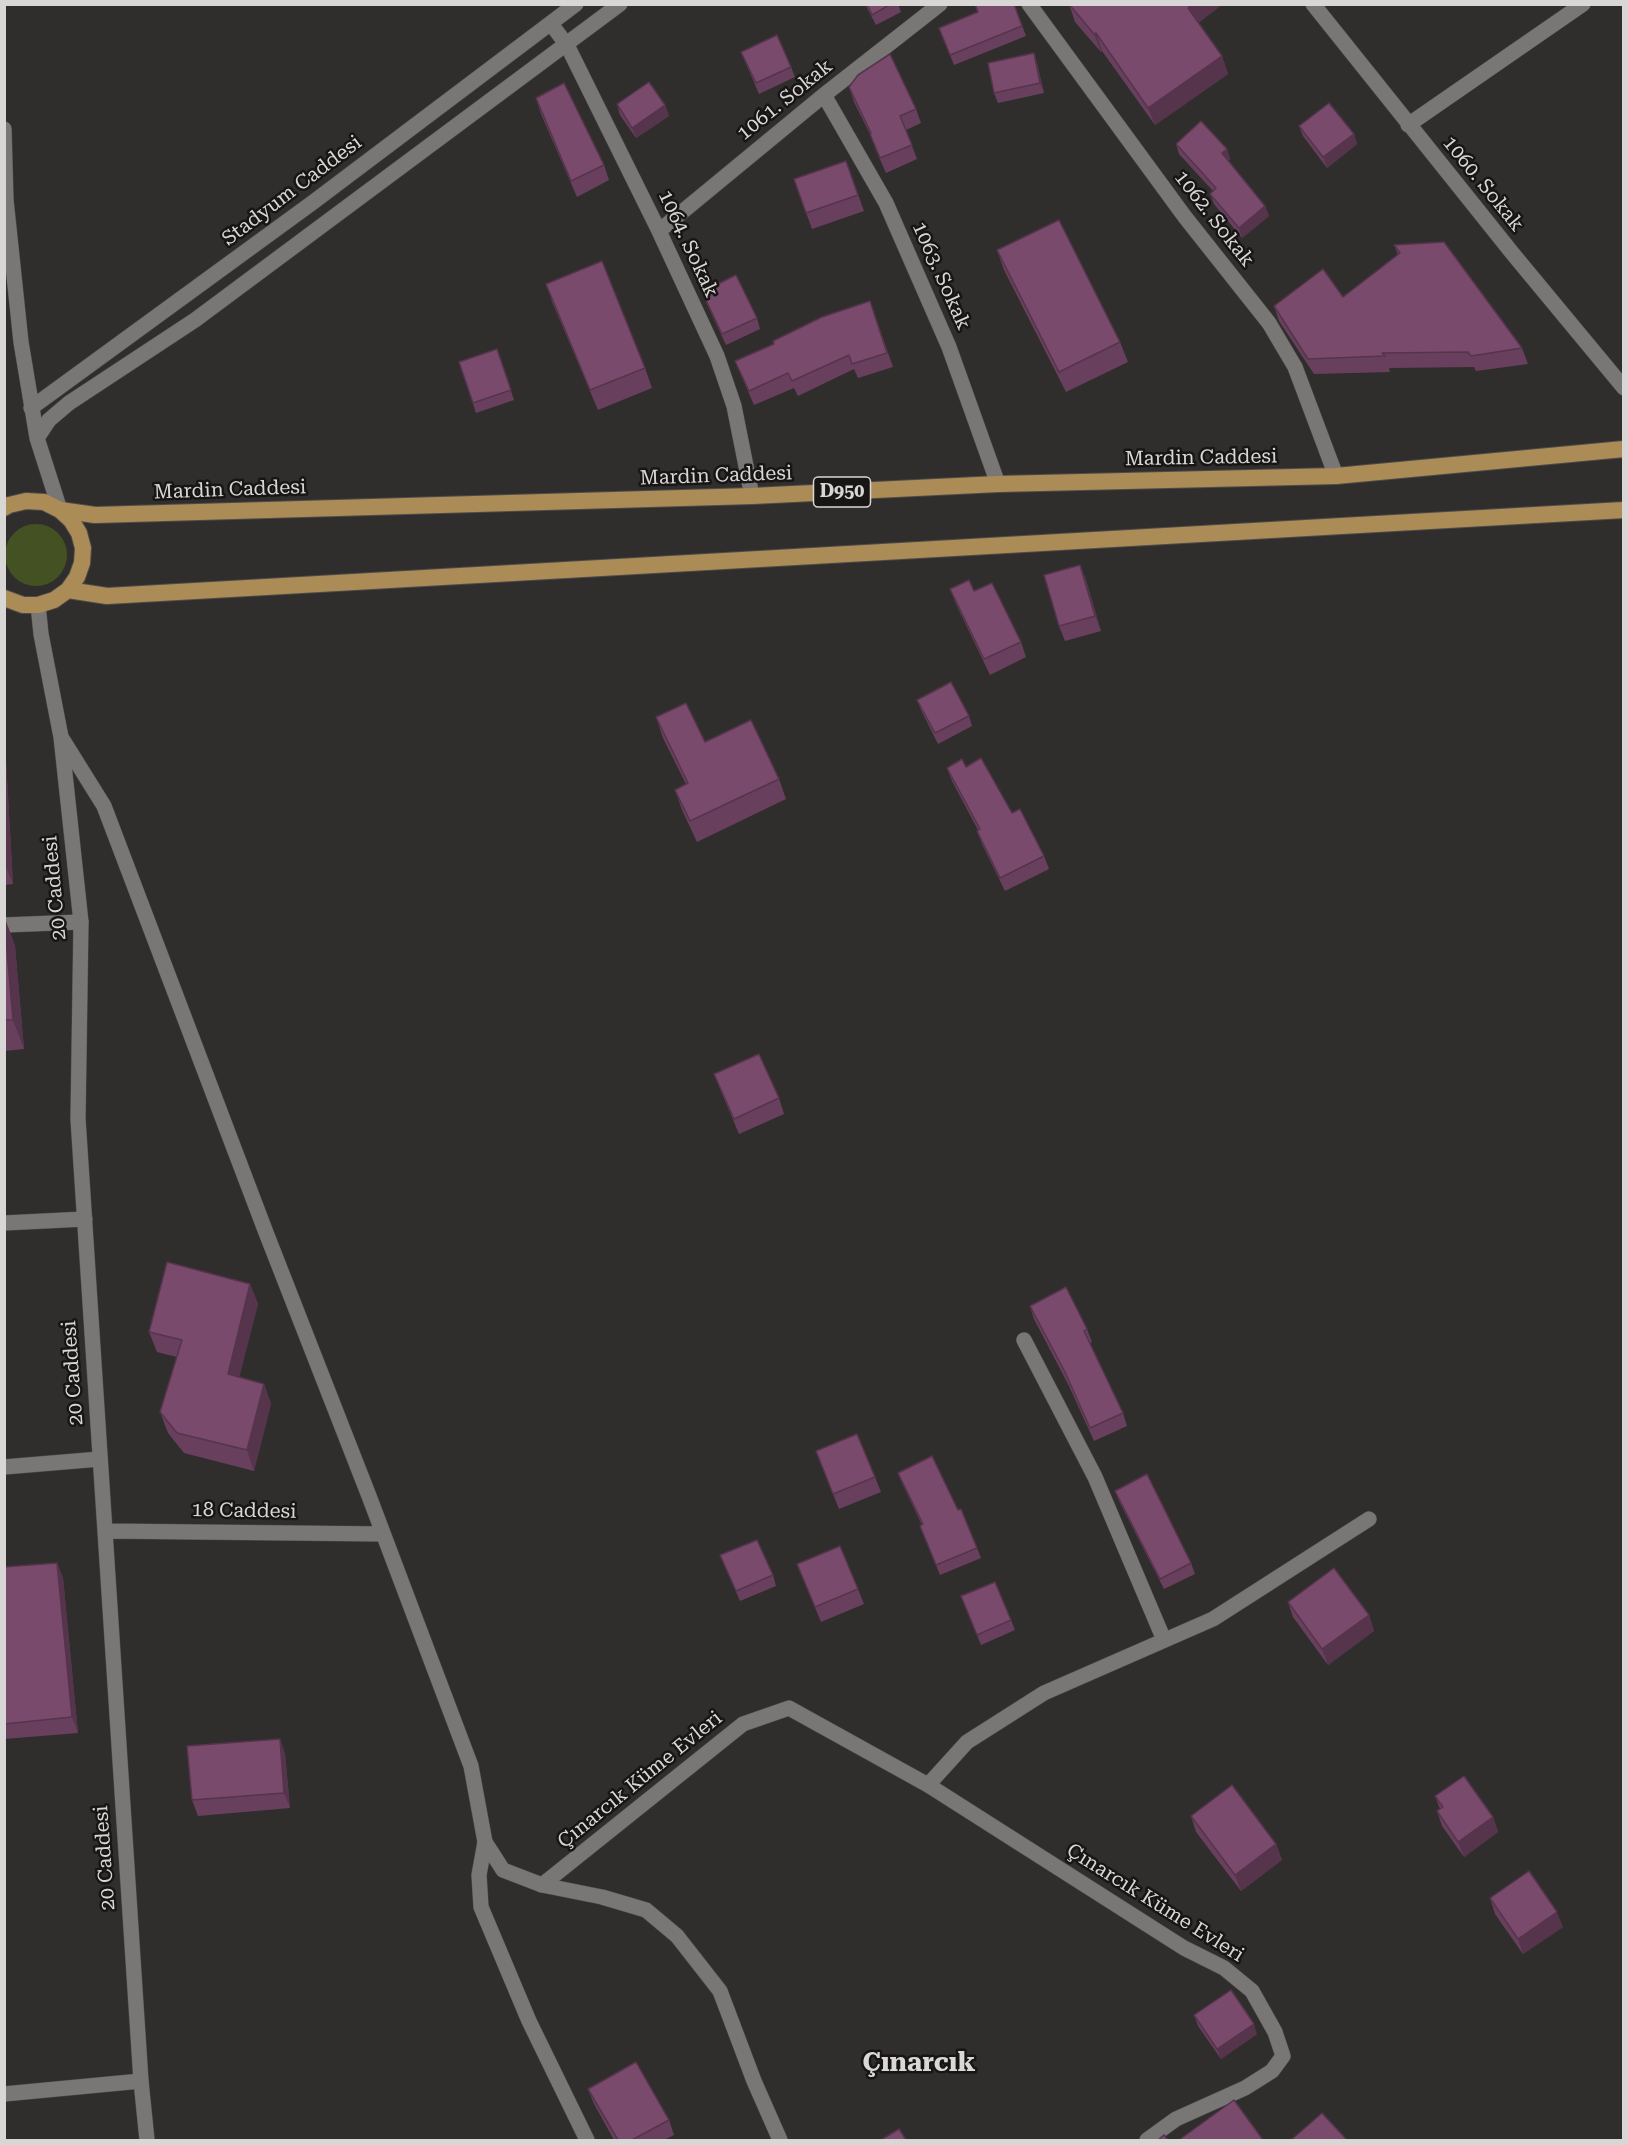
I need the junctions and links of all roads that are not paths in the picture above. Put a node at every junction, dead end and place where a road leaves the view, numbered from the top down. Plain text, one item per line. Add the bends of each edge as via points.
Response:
1 (576, 4) edge
2 (620, 4) edge
3 (940, 4) edge
4 (1029, 4) edge
5 (1313, 4) edge
6 (1583, 4) edge
7 (551, 24) junction
8 (567, 45) junction
9 (824, 95) junction
10 (1408, 125) junction
11 (4, 129) edge
12 (659, 231) junction
13 (1623, 388) edge
14 (31, 408) junction
15 (37, 438) junction
16 (1623, 449) edge
17 (1336, 476) junction
18 (998, 484) junction
19 (752, 496) junction
20 (4, 508) edge
21 (60, 510) junction
22 (1623, 510) edge
23 (68, 590) junction
24 (6, 600) edge
25 (38, 605) junction
26 (62, 737) junction
27 (81, 922) junction
28 (4, 925) edge
29 (85, 1219) junction
30 (4, 1223) edge
31 (1024, 1340) dead end
32 (100, 1459) junction
33 (4, 1467) edge
34 (1369, 1519) dead end
35 (105, 1531) junction
36 (383, 1534) junction
37 (1164, 1640) junction
38 (928, 1785) junction
39 (485, 1842) junction
40 (542, 1885) junction
41 (141, 2081) junction
42 (4, 2094) edge
43 (147, 2140) edge
44 (587, 2140) edge
45 (780, 2140) edge
46 (1147, 2140) edge

1 - 7 street, Stadyum Caddesi
2 - 8 street
3 - 9 street, 1061. Sokak
4 - 17 street, 1062. Sokak via 1185,217 1269,323 1295,367
5 - 10 street, 1060. Sokak
6 - 10 street
7 - 8 street, 1064. Sokak
7 - 14 street, Stadyum Caddesi
8 - 12 street, 1064. Sokak
8 - 15 street via 195,320 69,403 49,420
9 - 12 street, 1061. Sokak
9 - 18 street, 1063. Sokak via 886,203 949,347
10 - 13 street, 1060. Sokak
11 - 14 street via 6,200
12 - 19 street, 1064. Sokak via 717,356 734,405
14 - 15 street
15 - 21 street
16 - 17 highway, Mardin Caddesi / D950
17 - 18 highway, Mardin Caddesi / D950
18 - 19 highway, Mardin Caddesi / D950
19 - 21 highway, Mardin Caddesi / D950 via 95,515
20 - 21 highway, Mardin Caddesi via 26,501 44,502
21 - 23 highway via 79,533 83,548 77,577
22 - 23 highway via 107,596
23 - 25 highway
24 - 25 highway
25 - 26 street, 20 Caddesi
26 - 27 street, 20 Caddesi
26 - 36 street via 104,806
27 - 28 street
27 - 29 street, 20 Caddesi via 78,1119
29 - 30 street
29 - 32 street, 20 Caddesi
31 - 37 street via 1095,1477
32 - 33 street
32 - 35 street, 20 Caddesi
34 - 37 street via 1213,1620
35 - 36 street, 18 Caddesi
35 - 41 street, 20 Caddesi
36 - 39 street via 471,1766
37 - 38 street via 1044,1693 967,1742
38 - 40 street, Çınarcık Küme Evleri via 789,1708 743,1724
38 - 46 street, Çınarcık Küme Evleri via 1184,1948 1224,1968 1252,1991 1275,2032 1283,2056 1272,2071 1245,2088 1176,2119
39 - 40 street via 503,1870
39 - 44 street via 478,1875 481,1907 529,2021
40 - 45 street via 646,1910 677,1935 720,1991
41 - 42 street
41 - 43 street, 20 Caddesi

